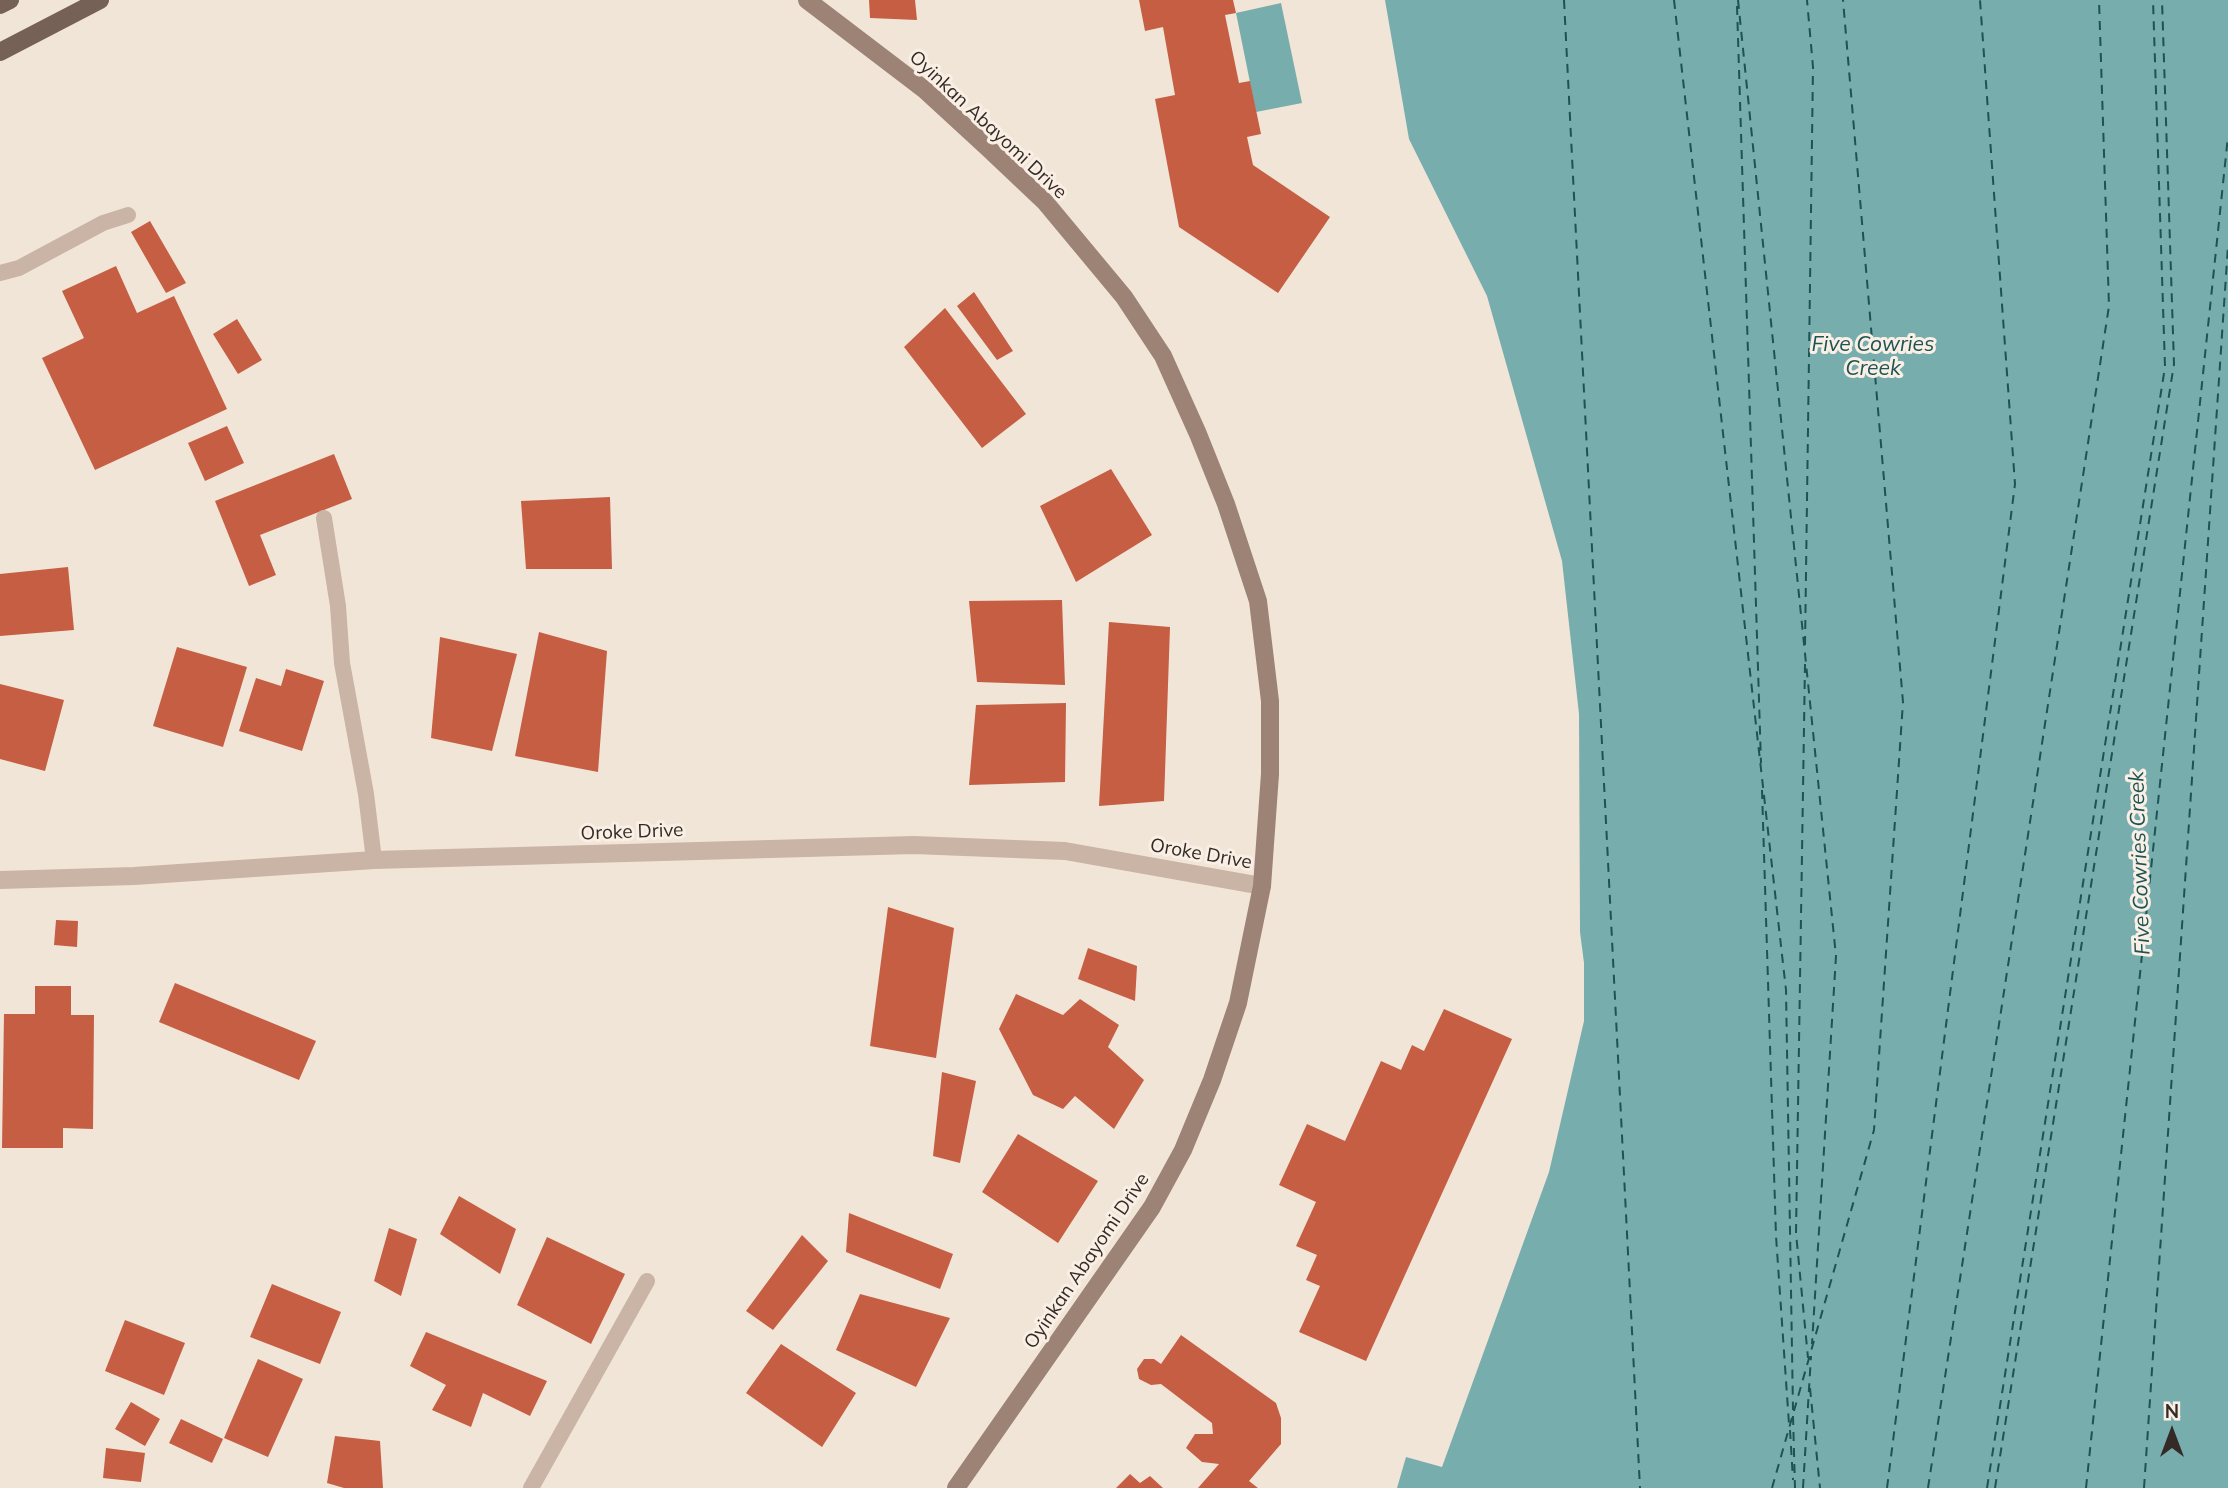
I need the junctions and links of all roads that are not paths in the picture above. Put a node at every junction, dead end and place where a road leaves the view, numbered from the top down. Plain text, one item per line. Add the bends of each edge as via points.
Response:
1 (10, 0) edge
2 (100, 0) edge
3 (807, 0) edge
4 (0, 5) edge
5 (0, 52) edge
6 (128, 215) dead end
7 (0, 274) edge
8 (324, 518) dead end
9 (374, 860) junction
10 (0, 880) edge
11 (1262, 886) junction
12 (647, 1282) dead end
13 (531, 1488) edge
14 (957, 1488) edge

1 - 4 main road
2 - 5 main road
3 - 11 street, Oyinkan Abayomi Drive via 925,90 1045,202 1124,297 1163,356 1226,504 1258,601 1270,701
6 - 7 lane
8 - 9 lane
9 - 10 street, Oroke Drive
9 - 11 street, Oroke Drive via 914,845 1065,851
11 - 14 street, Oyinkan Abayomi Drive via 1238,1003 1183,1150 1152,1206
12 - 13 lane

